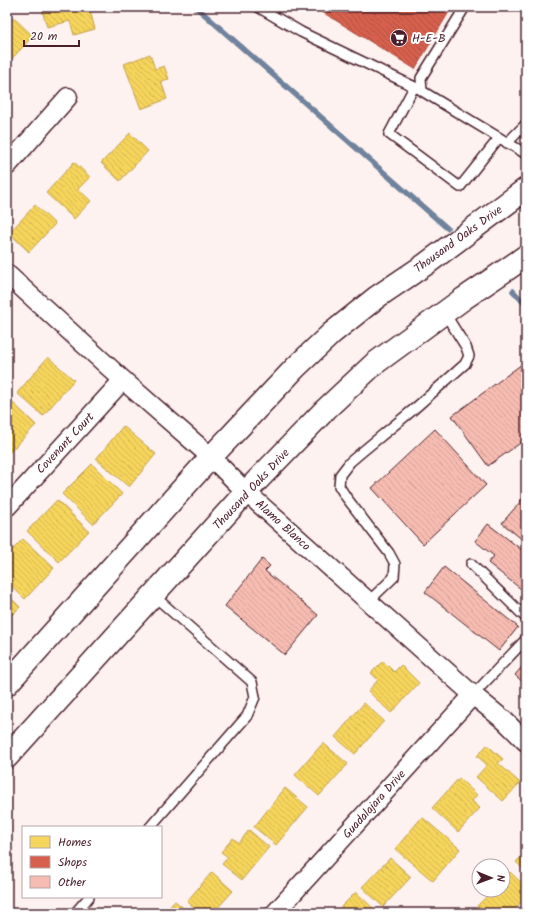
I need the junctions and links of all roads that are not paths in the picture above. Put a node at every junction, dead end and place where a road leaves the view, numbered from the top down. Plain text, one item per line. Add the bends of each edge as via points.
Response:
1 (258, 7) edge
2 (465, 7) edge
3 (418, 89) junction
4 (68, 97) dead end
5 (526, 124) edge
6 (503, 140) junction
7 (526, 154) edge
8 (7, 166) edge
9 (526, 189) edge
10 (526, 256) edge
11 (7, 274) edge
12 (444, 312) junction
13 (123, 380) junction
14 (211, 457) junction
15 (246, 492) junction
16 (7, 506) edge
17 (471, 564) dead end
18 (153, 595) junction
19 (369, 601) junction
20 (526, 618) edge
21 (526, 639) edge
22 (7, 684) edge
23 (473, 695) junction
24 (526, 742) edge
25 (7, 757) edge
26 (151, 826) edge
27 (87, 898) edge
28 (75, 913) edge
29 (275, 913) edge

1 - 3 lane via 301,32
2 - 3 lane via 421,78
3 - 6 lane
3 - 6 lane via 389,134 460,186
4 - 8 street
5 - 6 lane
6 - 7 lane
9 - 14 main road, Thousand Oaks Drive via 426,264 377,297 332,333 296,367
10 - 12 main road, Thousand Oaks Drive
11 - 13 street, Alamo Blanco
12 - 15 main road, Thousand Oaks Drive via 374,364
12 - 19 lane via 466,347 469,356 464,364 350,462 340,475 339,486 395,564 394,577
13 - 14 street, Alamo Blanco
13 - 16 street, Covenant Court
14 - 15 street, Alamo Blanco
14 - 22 main road, Thousand Oaks Drive
15 - 18 main road, Thousand Oaks Drive
15 - 19 street, Alamo Blanco
17 - 20 lane
18 - 25 main road, Thousand Oaks Drive
18 - 26 lane via 252,682 256,697 247,716
19 - 23 street, Alamo Blanco
21 - 23 lane
23 - 24 street, Alamo Blanco
23 - 29 street, Guadalajara Drive
27 - 28 lane

